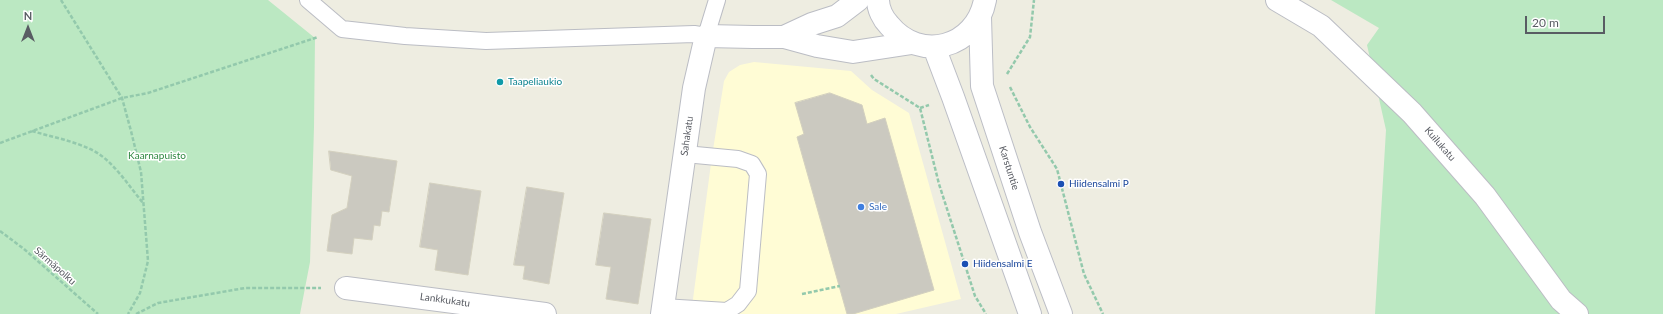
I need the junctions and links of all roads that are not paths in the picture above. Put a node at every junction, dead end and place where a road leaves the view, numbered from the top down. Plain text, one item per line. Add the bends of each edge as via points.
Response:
1 (308, 0) edge
2 (717, 0) edge
3 (858, 0) edge
4 (878, 0) edge
5 (1277, 0) edge
6 (984, 5) edge
7 (706, 36) junction
8 (784, 37) junction
9 (912, 43) junction
10 (934, 47) junction
11 (685, 154) junction
12 (346, 288) road end
13 (663, 310) edge
14 (545, 314) edge
15 (1030, 314) edge
16 (1061, 314) edge
17 (1577, 314) edge

1 - 7 lane via 342,29 405,36 486,42 694,34
2 - 7 lane
3 - 8 street via 837,16
4 - 9 street via 884,20 896,34
5 - 17 street, Kuilukatu via 1321,26 1412,112 1485,196 1561,300
6 - 10 street via 972,29 948,45
6 - 16 street, Karstuntie via 982,86 1030,232
7 - 8 street
7 - 11 street, Sahakatu via 694,88
8 - 9 street via 853,52
9 - 10 street
10 - 15 street
11 - 13 street, Sahakatu
11 - 13 lane via 738,159 752,164 758,174 748,291 742,300 727,312
12 - 14 street, Lankkukatu

